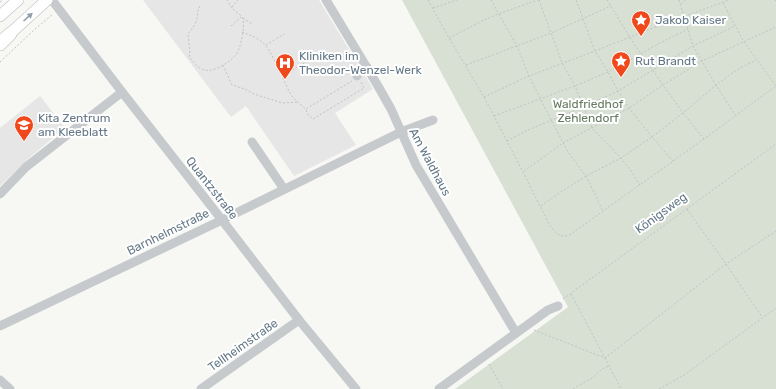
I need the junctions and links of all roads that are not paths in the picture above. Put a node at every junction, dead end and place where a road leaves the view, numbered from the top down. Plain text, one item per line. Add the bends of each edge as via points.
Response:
1 (18, 0) edge
2 (47, 0) edge
3 (52, 0) edge
4 (326, 0) edge
5 (0, 16) edge
6 (3, 40) edge
7 (367, 67) junction
8 (358, 77) road end
9 (122, 92) junction
10 (433, 120) dead end
11 (401, 132) junction
12 (252, 142) dead end
13 (284, 189) junction
14 (0, 194) edge
15 (222, 220) junction
16 (559, 304) road end
17 (299, 320) junction
18 (0, 326) edge
19 (516, 333) junction
20 (0, 380) edge
21 (10, 389) edge
22 (201, 389) edge
23 (356, 389) edge
24 (439, 389) edge

1 - 5 main road
6 -> 2 main road
3 - 9 street, Quantzstraße
4 - 7 street, Am Waldhaus
7 - 8 street via 358,72
7 - 11 street, Am Waldhaus
9 - 14 street via 26,167
9 - 15 street, Quantzstraße
10 - 11 street, Barnhelmstraße
11 - 13 street, Barnhelmstraße
11 - 19 street, Am Waldhaus via 416,165
12 - 13 street
13 - 15 street, Barnhelmstraße
15 - 17 street, Quantzstraße
15 - 18 street, Barnhelmstraße
16 - 19 street
17 - 22 street, Tellheimstraße
17 - 23 street, Quantzstraße
19 - 24 street
20 - 21 street

